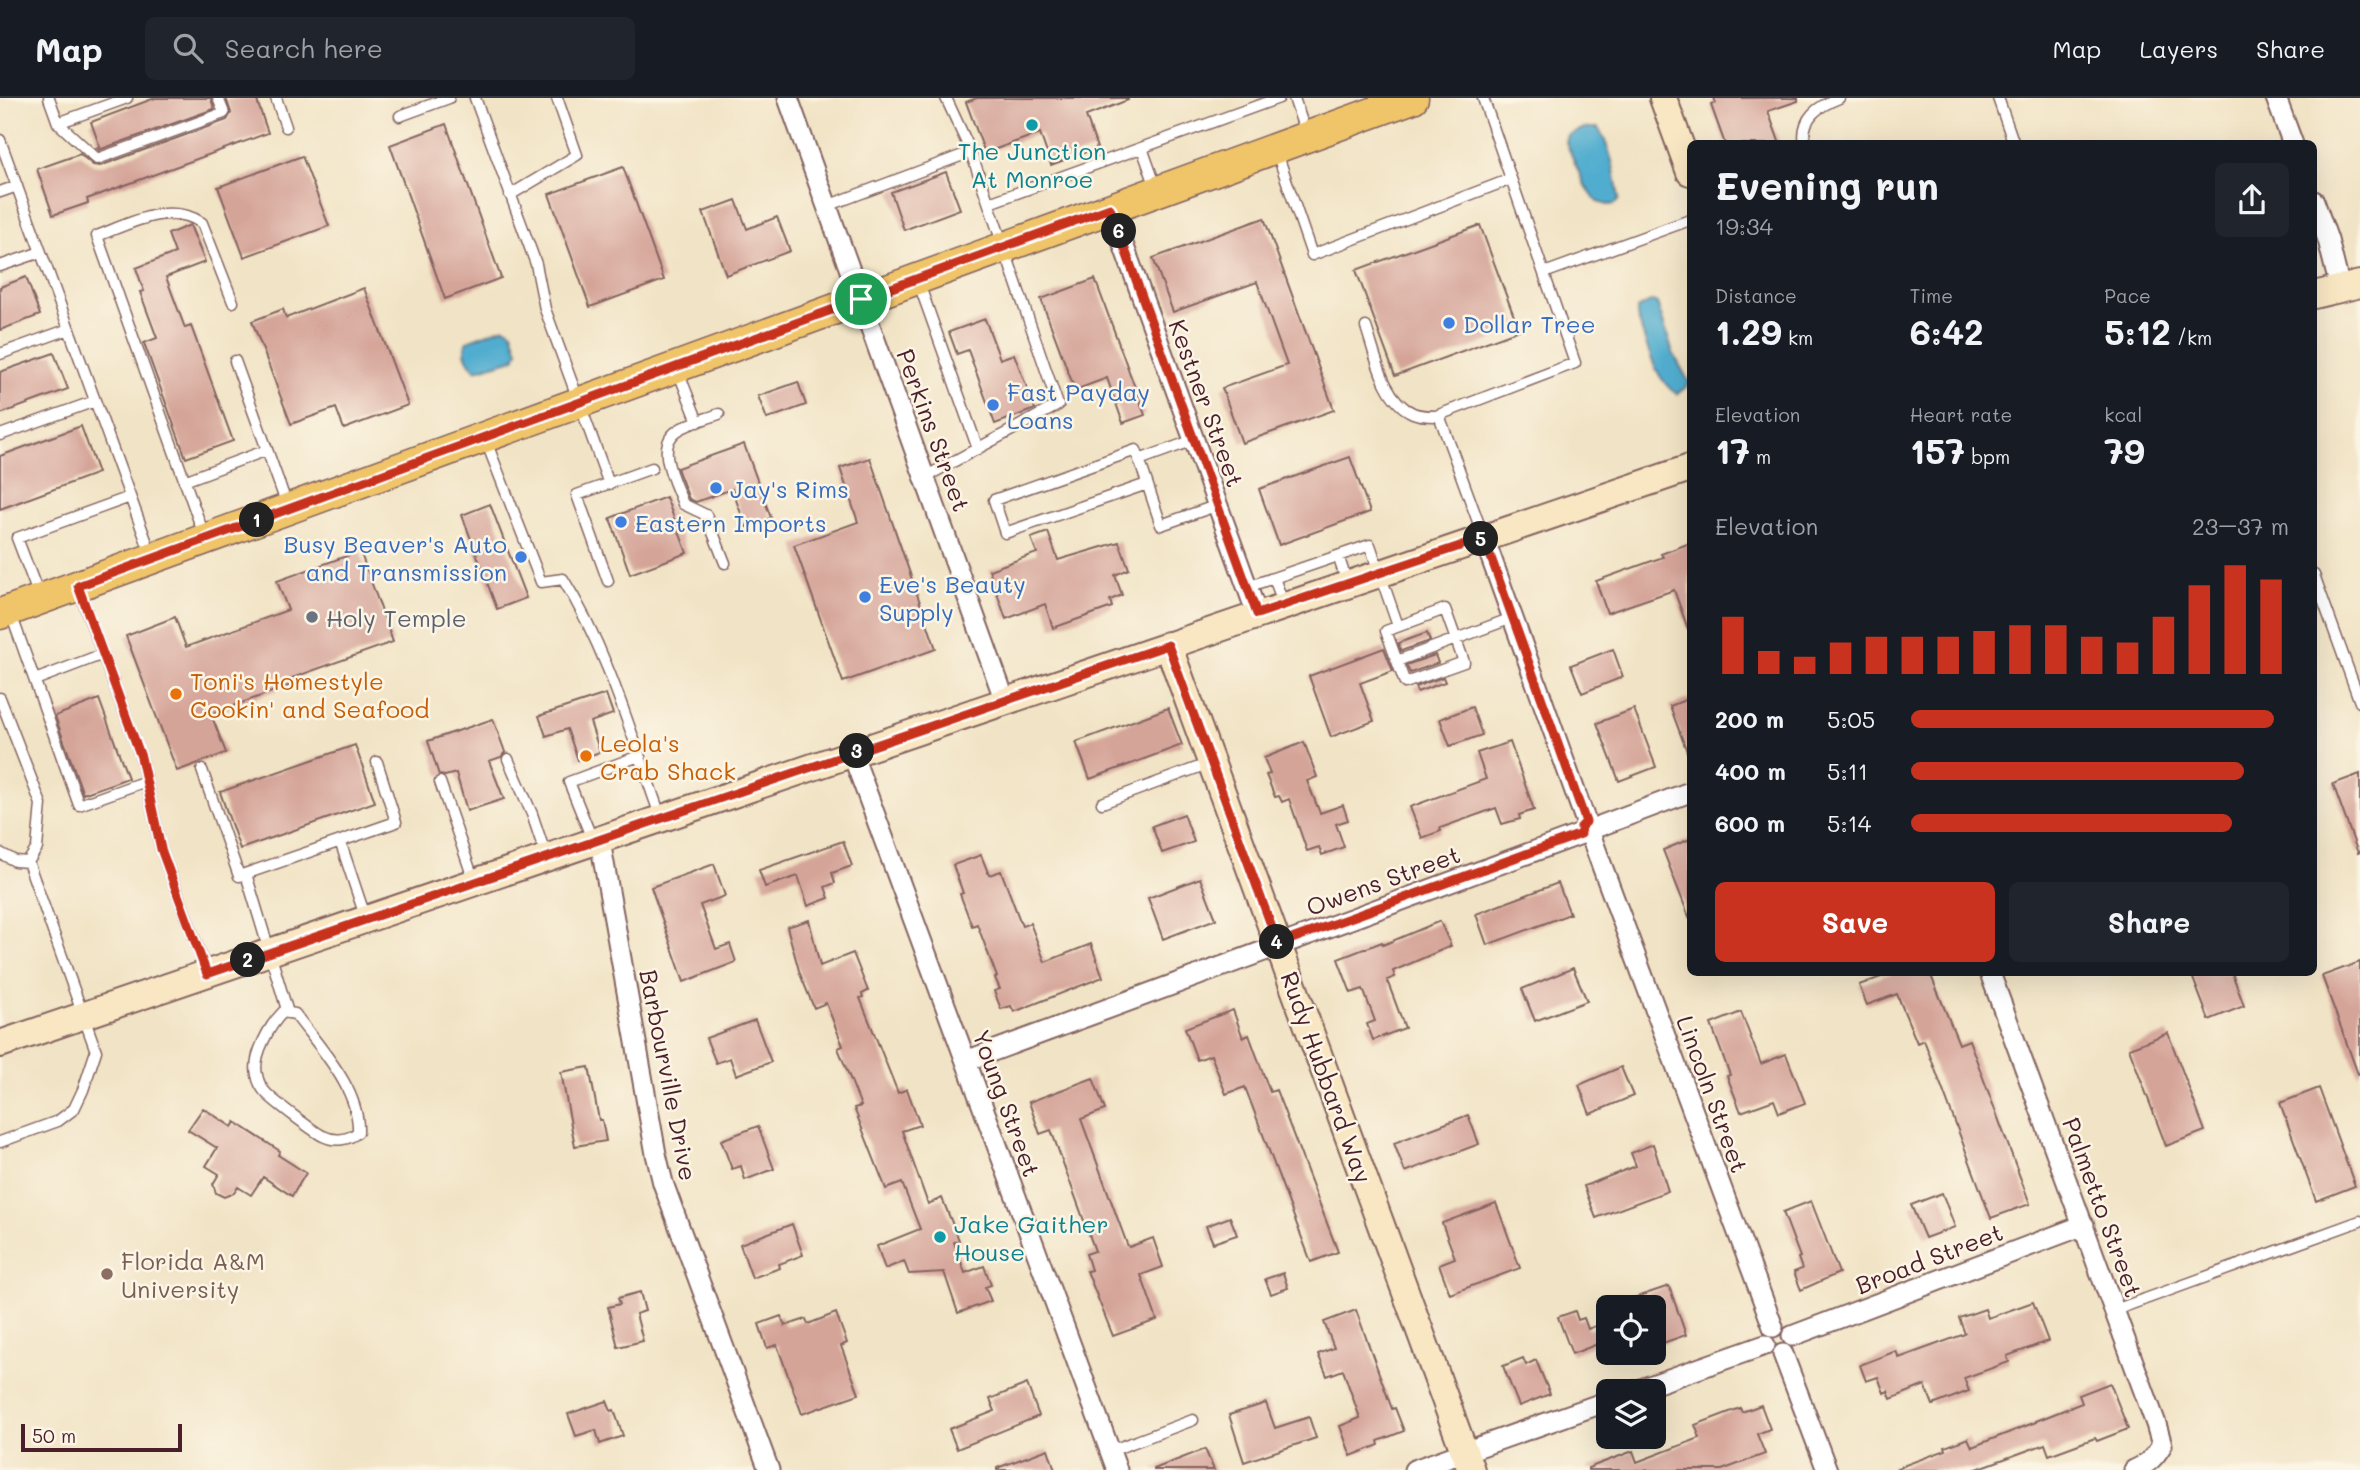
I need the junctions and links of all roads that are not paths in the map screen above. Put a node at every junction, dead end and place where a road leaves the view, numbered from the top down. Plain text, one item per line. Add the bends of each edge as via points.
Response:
1 (49, 98) edge
2 (127, 98) edge
3 (218, 98) edge
4 (276, 98) edge
5 (449, 98) edge
6 (475, 98) edge
7 (557, 98) edge
8 (788, 98) edge
9 (946, 98) edge
10 (1279, 98) edge
11 (1294, 98) edge
12 (1483, 98) edge
13 (1663, 98) edge
14 (1839, 98) edge
15 (1998, 98) edge
16 (2276, 98) edge
17 (1402, 100) edge
18 (400, 116) dead end
19 (58, 123) junction
20 (286, 127) dead end
21 (1307, 136) junction
22 (0, 140) edge
23 (1804, 140) edge
24 (2013, 140) edge
25 (2292, 140) edge
26 (1142, 148) junction
27 (1275, 148) junction
28 (971, 152) junction
29 (1687, 164) edge
30 (1511, 179) junction
31 (17, 186) junction
32 (1158, 191) junction
33 (0, 192) edge
34 (510, 195) junction
35 (989, 203) junction
36 (827, 206) junction
37 (1110, 208) junction
38 (2317, 209) edge
39 (1687, 221) edge
40 (1004, 247) junction
41 (40, 252) junction
42 (0, 266) edge
43 (1544, 273) junction
44 (917, 279) junction
45 (2350, 286) edge
46 (2317, 294) edge
47 (861, 299) junction
48 (233, 302) dead end
49 (1366, 327) dead end
50 (69, 329) junction
51 (0, 354) edge
52 (235, 361) dead end
53 (677, 367) junction
54 (95, 401) junction
55 (580, 402) junction
56 (719, 414) dead end
57 (1439, 415) junction
58 (698, 422) junction
59 (0, 435) edge
60 (485, 437) junction
61 (1194, 440) junction
62 (978, 449) junction
63 (267, 450) junction
64 (1139, 460) junction
65 (652, 468) dead end
66 (1687, 469) edge
67 (925, 477) junction
68 (184, 481) junction
69 (609, 484) junction
70 (1147, 484) junction
71 (130, 497) junction
72 (1218, 505) junction
73 (288, 509) junction
74 (1484, 538) junction
75 (205, 539) junction
76 (1338, 556) junction
77 (152, 558) junction
78 (725, 563) dead end
79 (1380, 573) junction
80 (1274, 578) junction
81 (608, 581) dead end
82 (2317, 583) edge
83 (1348, 584) junction
84 (78, 586) junction
85 (1247, 587) junction
86 (40, 600) junction
87 (1284, 605) junction
88 (5, 612) edge
89 (1257, 614) junction
90 (1512, 618) junction
91 (1398, 626) junction
92 (1455, 639) junction
93 (1168, 645) junction
94 (103, 654) junction
95 (1397, 661) junction
96 (35, 680) junction
97 (0, 698) edge
98 (1005, 701) junction
99 (2360, 702) edge
100 (852, 753) junction
101 (639, 756) junction
102 (508, 759) dead end
103 (377, 762) dead end
104 (1211, 763) junction
105 (202, 770) dead end
106 (146, 781) junction
107 (440, 782) dead end
108 (1687, 793) edge
109 (1102, 803) dead end
110 (662, 819) junction
111 (1589, 831) junction
112 (340, 841) junction
113 (596, 842) junction
114 (0, 853) edge
115 (547, 859) junction
116 (28, 862) junction
117 (246, 874) junction
118 (474, 883) junction
119 (366, 920) junction
120 (1278, 944) junction
121 (271, 952) junction
122 (207, 974) junction
123 (1991, 976) edge
124 (288, 1013) junction
125 (83, 1016) junction
126 (0, 1044) edge
127 (966, 1061) junction
128 (0, 1142) edge
129 (2360, 1221) edge
130 (2084, 1225) junction
131 (2115, 1310) junction
132 (1773, 1327) junction
133 (1792, 1336) junction
134 (1765, 1345) junction
135 (1783, 1354) junction
136 (1666, 1380) edge
137 (1596, 1406) edge
138 (1193, 1420) dead end
139 (1110, 1451) junction
140 (1468, 1461) edge
141 (769, 1470) edge
142 (1117, 1470) edge
143 (1414, 1470) edge
144 (1826, 1470) edge
145 (2134, 1470) edge

1 - 19 lane
2 - 19 lane
3 - 19 lane via 223,113 97,159
4 - 20 lane
5 - 18 lane
6 - 34 lane
7 - 34 lane via 577,155
8 - 36 street, Perkins Street
9 - 28 lane
10 - 26 lane
11 - 21 lane
12 - 30 lane
13 - 29 main road
14 - 23 lane via 1812,112
15 - 24 lane
16 - 25 street
17 - 21 main road
21 - 27 main road
22 - 31 lane
26 - 32 lane
26 - 35 lane
27 - 30 lane via 1312,255
27 - 32 main road
28 - 35 lane
28 - 36 lane
30 - 43 lane
31 - 33 lane
31 - 41 lane
32 - 37 main road
34 - 55 lane
35 - 40 lane
36 - 47 street, Perkins Street
37 - 40 main road
37 - 61 street, Kestner Street
38 - 45 street
39 - 43 lane
40 - 44 main road
40 - 62 lane via 1058,405
41 - 42 lane
41 - 50 lane
43 - 57 lane via 1575,363
44 - 47 main road
44 - 62 lane
45 - 46 main road
47 - 53 main road
47 - 67 street, Perkins Street
48 - 68 lane via 202,223 194,218 158,215 97,236
49 - 57 lane via 1384,378 1400,406 1416,415
50 - 51 lane
50 - 54 lane
52 - 63 lane
53 - 55 main road
53 - 58 lane
54 - 59 lane
54 - 71 lane
55 - 60 main road
55 - 69 lane
56 - 58 lane
57 - 74 lane
58 - 78 lane via 669,438 666,455 683,504 706,515
60 - 73 main road
60 - 101 lane via 541,582 563,579 582,609
61 - 64 lane
61 - 72 street, Kestner Street
62 - 67 lane
63 - 68 lane
63 - 73 lane
64 - 70 lane
64 - 70 lane via 1136,450 994,500 1005,533
65 - 69 lane
66 - 74 main road
67 - 98 street, Perkins Street
68 - 75 lane
69 - 81 lane via 577,495
70 - 72 lane via 1161,525
71 - 77 lane
71 - 86 lane via 17,538
72 - 85 street, Kestner Street
73 - 75 main road
74 - 79 main road
74 - 90 street, Lincoln Street
75 - 77 main road
76 - 79 lane via 1370,545
76 - 80 lane
76 - 83 lane
77 - 84 main road
79 - 83 main road
79 - 91 lane
80 - 85 lane
80 - 87 lane
82 - 99 lane
83 - 87 main road
84 - 86 main road
84 - 94 lane
85 - 89 street, Kestner Street
86 - 88 main road
87 - 89 main road
88 - 96 lane
89 - 93 main road
90 - 92 lane
90 - 111 street, Lincoln Street
91 - 92 lane via 1445,609
91 - 95 lane via 1386,631
92 - 95 lane
92 - 95 lane via 1464,662 1405,683
93 - 98 main road
93 - 104 main road, Rudy Hubbard Way
94 - 96 lane
94 - 106 lane
96 - 106 lane via 79,805
97 - 116 lane via 41,804 37,848
98 - 100 main road
100 - 110 main road
100 - 127 street, Young Street
101 - 110 lane
101 - 113 lane via 569,782
102 - 115 lane
103 - 112 lane via 396,822
104 - 109 lane
104 - 120 main road, Rudy Hubbard Way
105 - 117 lane via 239,876
106 - 122 lane via 161,849
107 - 118 lane
108 - 111 street, Owens Street
110 - 113 main road
111 - 120 street, Owens Street
111 - 132 street, Lincoln Street
112 - 117 lane
112 - 119 lane
113 - 115 main road
113 - 141 street, Barbourville Drive via 663,1183
114 - 116 lane
115 - 118 main road
116 - 125 lane
117 - 121 lane
118 - 119 main road
119 - 121 main road
120 - 127 street, Owens Street
120 - 140 main road, Rudy Hubbard Way
121 - 122 main road
121 - 124 lane
122 - 125 main road
123 - 130 street, Palmetto Street
124 - 124 lane via 283,1012 271,1025 258,1058 260,1083 266,1093 323,1137 351,1138 358,1132 359,1119 346,1084 295,1014
125 - 126 main road
125 - 128 lane via 96,1051 74,1109 58,1121
127 - 139 street, Young Street
129 - 131 lane
130 - 131 street, Palmetto Street
130 - 133 street, Broad Street
131 - 145 street, Palmetto Street via 2162,1445 2147,1465
132 - 133 street via 1784,1327
132 - 134 street
133 - 135 street via 1791,1346
134 - 135 street via 1772,1353
134 - 136 street
135 - 144 street
137 - 140 street
138 - 139 lane
139 - 142 street, Young Street
140 - 143 street

